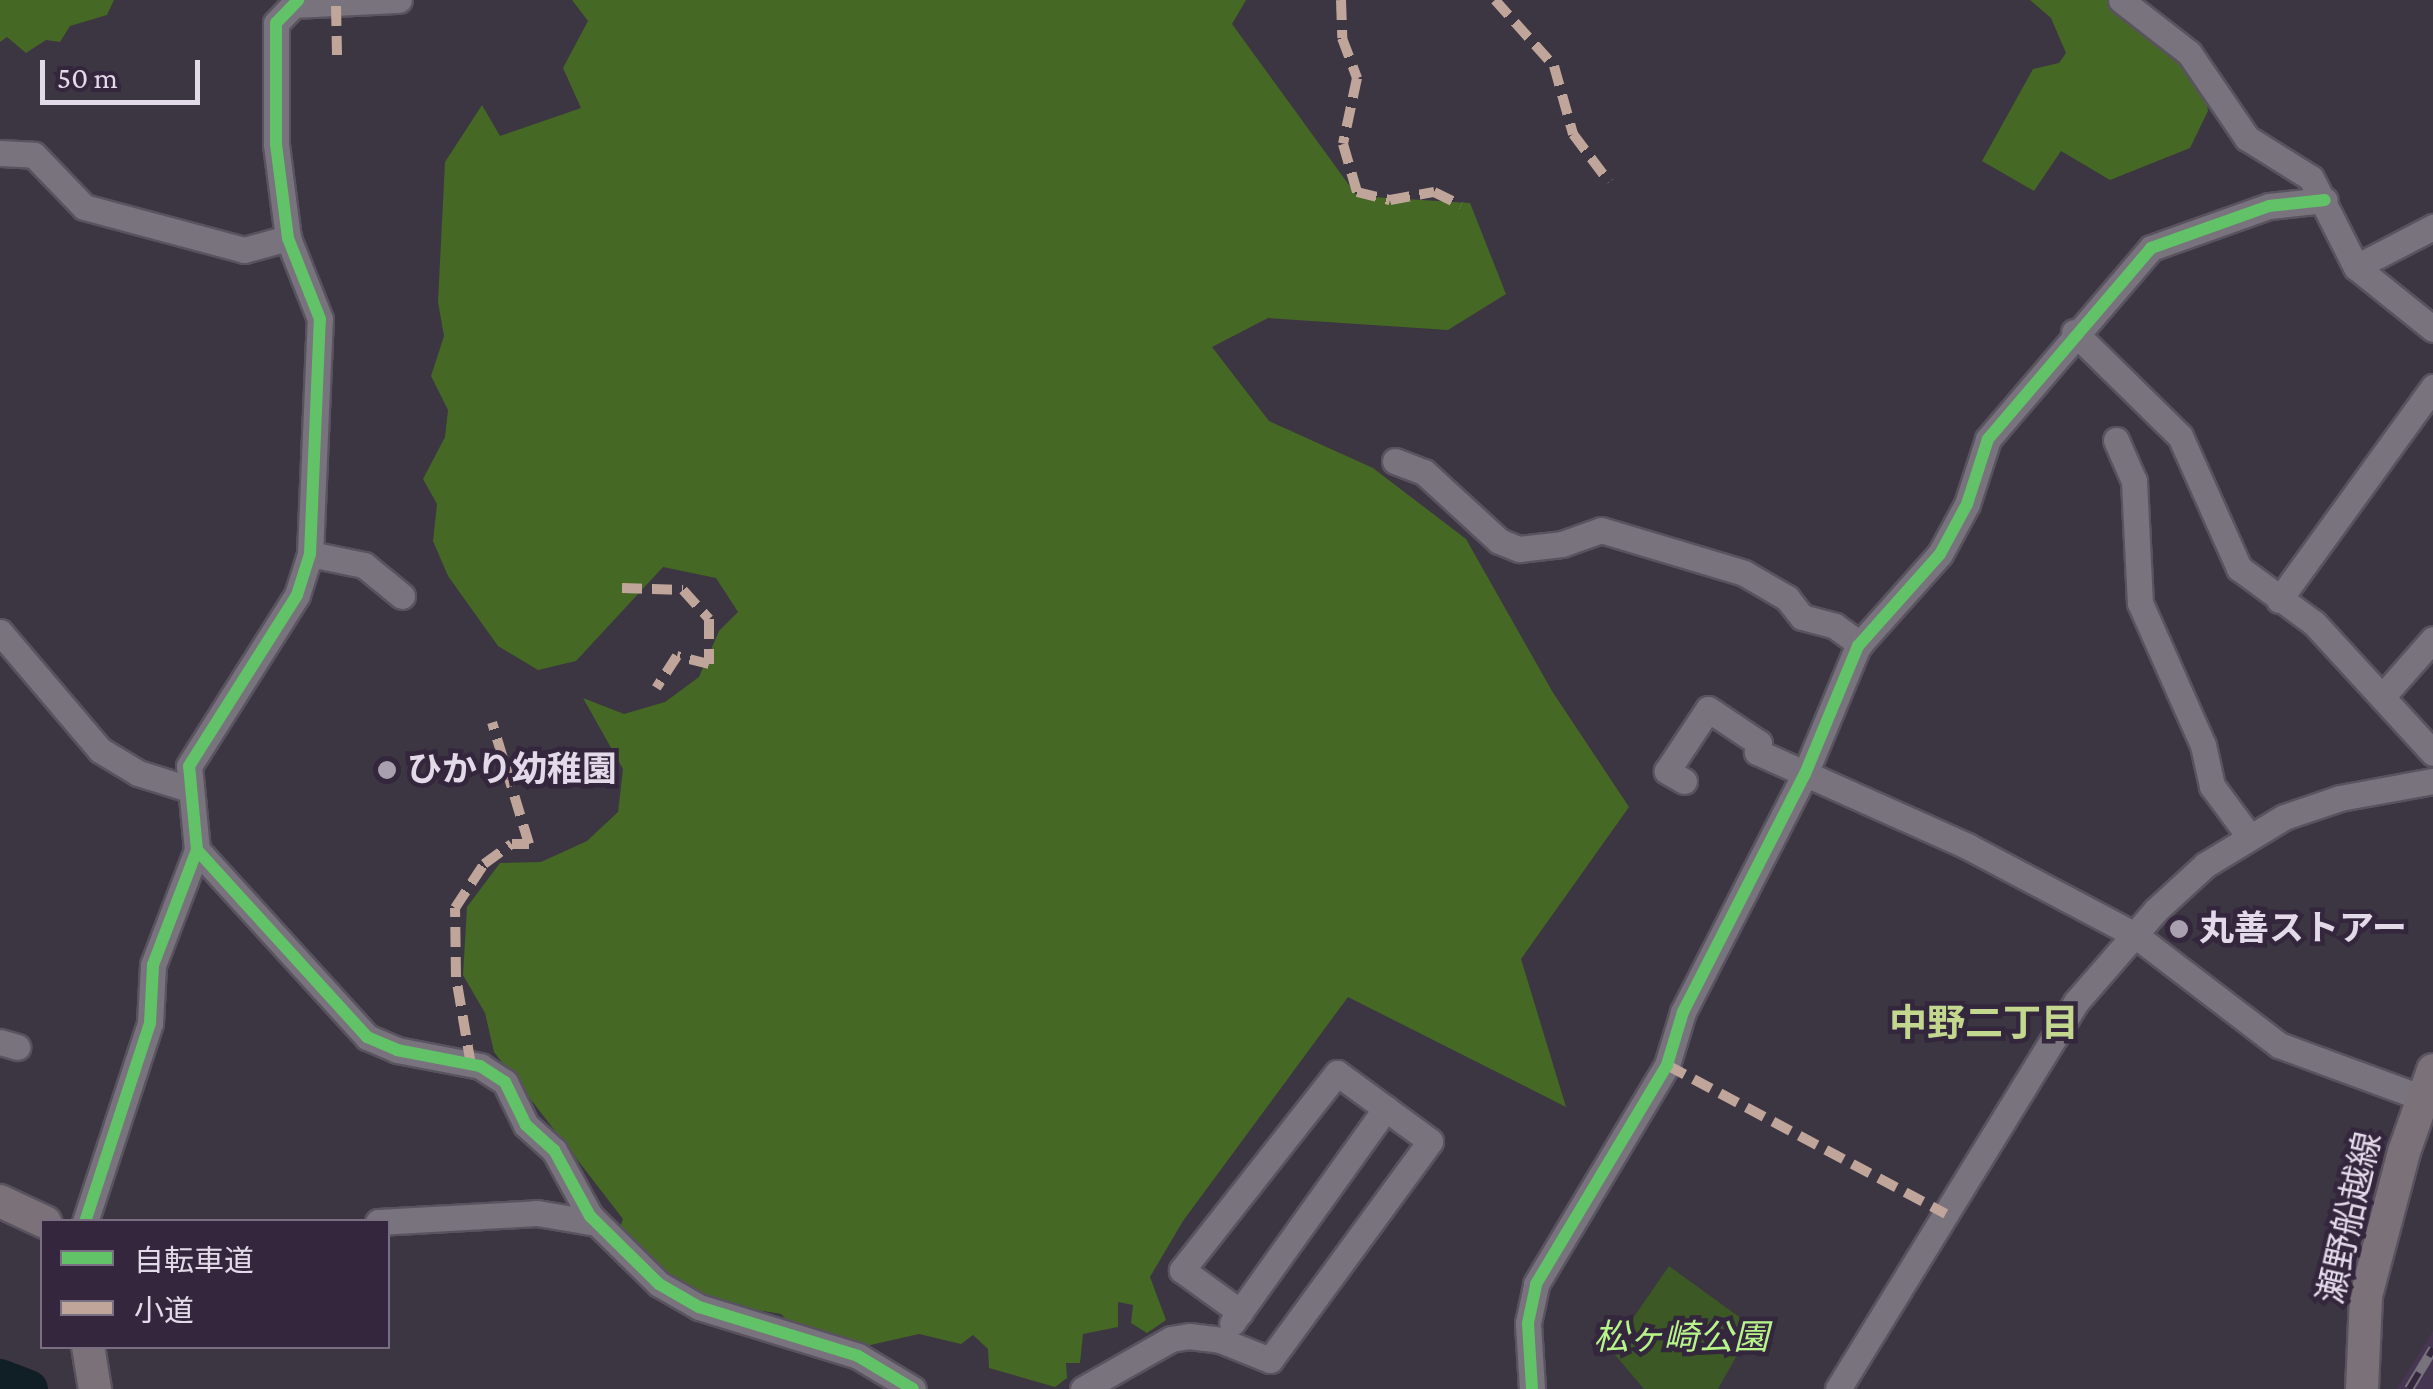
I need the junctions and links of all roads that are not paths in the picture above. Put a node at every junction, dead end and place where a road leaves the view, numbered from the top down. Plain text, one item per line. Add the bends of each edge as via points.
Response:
1 (399, 0) edge
2 (2121, 0) edge
3 (296, 3) edge
4 (0, 153) edge
5 (2325, 200) junction
6 (2433, 227) edge
7 (288, 238) junction
8 (2356, 267) junction
9 (2433, 329) edge
10 (2074, 332) junction
11 (2433, 387) edge
12 (2116, 440) dead end
13 (1395, 461) dead end
14 (310, 554) junction
15 (402, 596) dead end
16 (2279, 600) junction
17 (0, 632) edge
18 (2433, 639) edge
19 (1860, 644) junction
20 (2382, 698) junction
21 (2433, 752) edge
22 (1805, 774) junction
23 (2433, 781) edge
24 (1684, 782) dead end
25 (189, 789) junction
26 (2249, 836) junction
27 (196, 850) junction
28 (2135, 935) junction
29 (2428, 1084) edge
30 (1386, 1108) junction
31 (0, 1201) edge
32 (86, 1219) edge
33 (40, 1220) edge
34 (390, 1221) edge
35 (596, 1223) junction
36 (1240, 1312) junction
37 (1220, 1340) junction
38 (89, 1351) edge
39 (95, 1389) edge
40 (914, 1389) edge
41 (1083, 1389) edge
42 (1532, 1389) edge
43 (1838, 1389) edge
44 (2362, 1389) edge

1 - 3 street
2 - 5 street via 2178,41 2247,138 2312,178
3 - 7 street via 275,29 276,144
4 - 7 street via 34,155 84,206 244,250
5 - 8 street
5 - 10 street via 2269,206 2151,248
6 - 8 street
7 - 14 street via 320,319
8 - 9 street
10 - 16 street via 2180,436 2238,568
10 - 19 street via 1988,439 1940,554
11 - 16 street
12 - 26 street via 2134,481 2140,602 2203,744 2212,786
13 - 19 street via 1424,472 1499,541 1518,549 1601,530 1686,561 1744,573 1787,598 1802,617 1835,626
14 - 15 street via 364,565
14 - 25 street via 297,595 188,766
16 - 20 street via 2314,623
17 - 25 street via 100,750
18 - 20 street
19 - 22 street
20 - 21 street
22 - 24 street via 1757,752 1759,743 1708,709 1668,771
22 - 28 street via 1967,846
22 - 42 street via 1683,1012 1667,1065 1536,1284 1528,1324
23 - 26 street via 2340,798
25 - 27 street
26 - 28 street via 2204,865
27 - 32 street via 153,965 150,1023
27 - 35 street via 367,1037 397,1050 480,1066 505,1082 526,1125 554,1150
28 - 29 street via 2279,1046
28 - 43 street via 2076,1002
29 - 44 main road, 瀬野船越線 via 2366,1296
30 - 36 street
30 - 36 street via 1337,1074 1182,1270
30 - 37 street via 1430,1142 1270,1360
31 - 33 main road
34 - 35 street via 537,1213
35 - 40 street via 681,1300 816,1339
36 - 37 street
37 - 41 street via 1170,1339
38 - 39 main road

